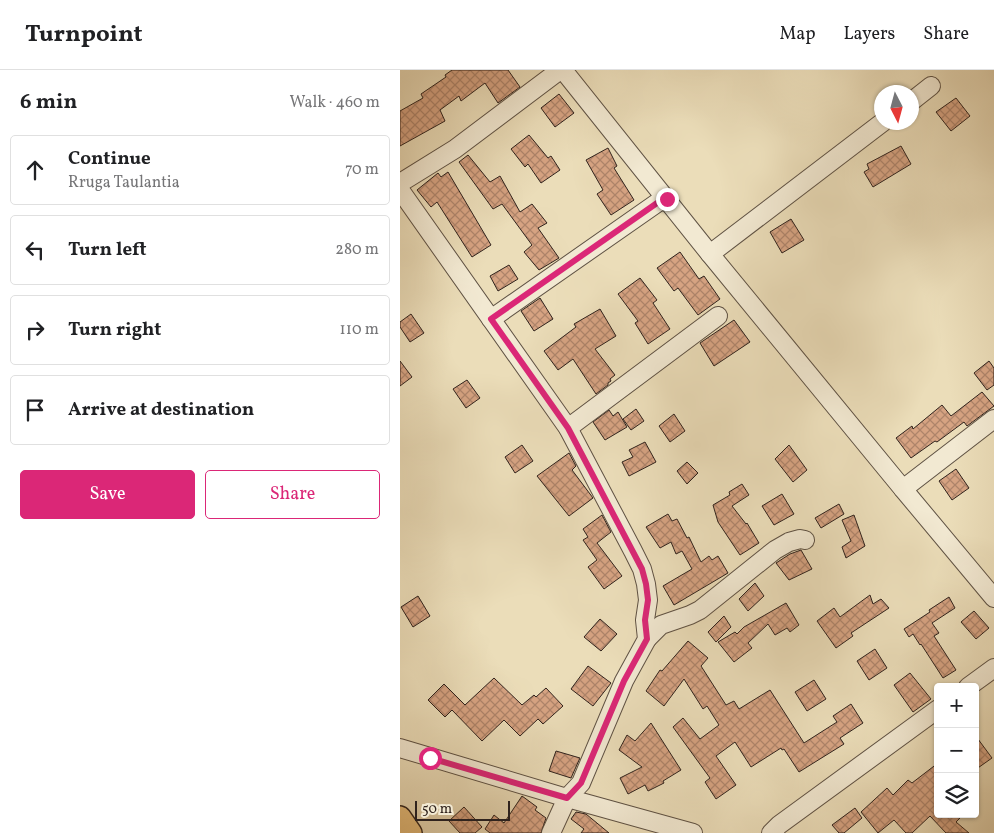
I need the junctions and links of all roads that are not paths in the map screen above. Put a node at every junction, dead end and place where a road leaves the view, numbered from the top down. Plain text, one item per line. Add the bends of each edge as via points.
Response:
1 (561, 70) edge
2 (931, 86) dead end
3 (919, 95) edge
4 (874, 129) edge
5 (400, 183) edge
6 (400, 190) edge
7 (667, 199) junction
8 (710, 254) junction
9 (718, 316) dead end
10 (491, 319) junction
11 (994, 419) edge
12 (568, 428) junction
13 (903, 489) junction
14 (805, 540) dead end
15 (994, 598) edge
16 (647, 639) junction
17 (994, 668) edge
18 (973, 683) edge
19 (934, 712) edge
20 (400, 748) edge
21 (426, 756) junction
22 (400, 759) edge
23 (567, 798) junction
24 (400, 817) edge
25 (411, 833) edge
26 (551, 833) edge
27 (693, 833) edge
28 (771, 833) edge

1 - 5 street via 455,149
1 - 7 street
2 - 3 street
4 - 8 street
6 - 10 street
7 - 8 street
7 - 10 street
8 - 13 street
9 - 12 street
10 - 12 street
11 - 13 street
12 - 16 street via 642,569 648,600
13 - 15 street
14 - 16 street via 789,542 775,550 700,610 661,625
16 - 23 street via 624,681 581,783
17 - 18 street
19 - 28 street
20 - 21 street
21 - 22 street
21 - 23 street
23 - 26 street
23 - 27 street
24 - 25 main road

